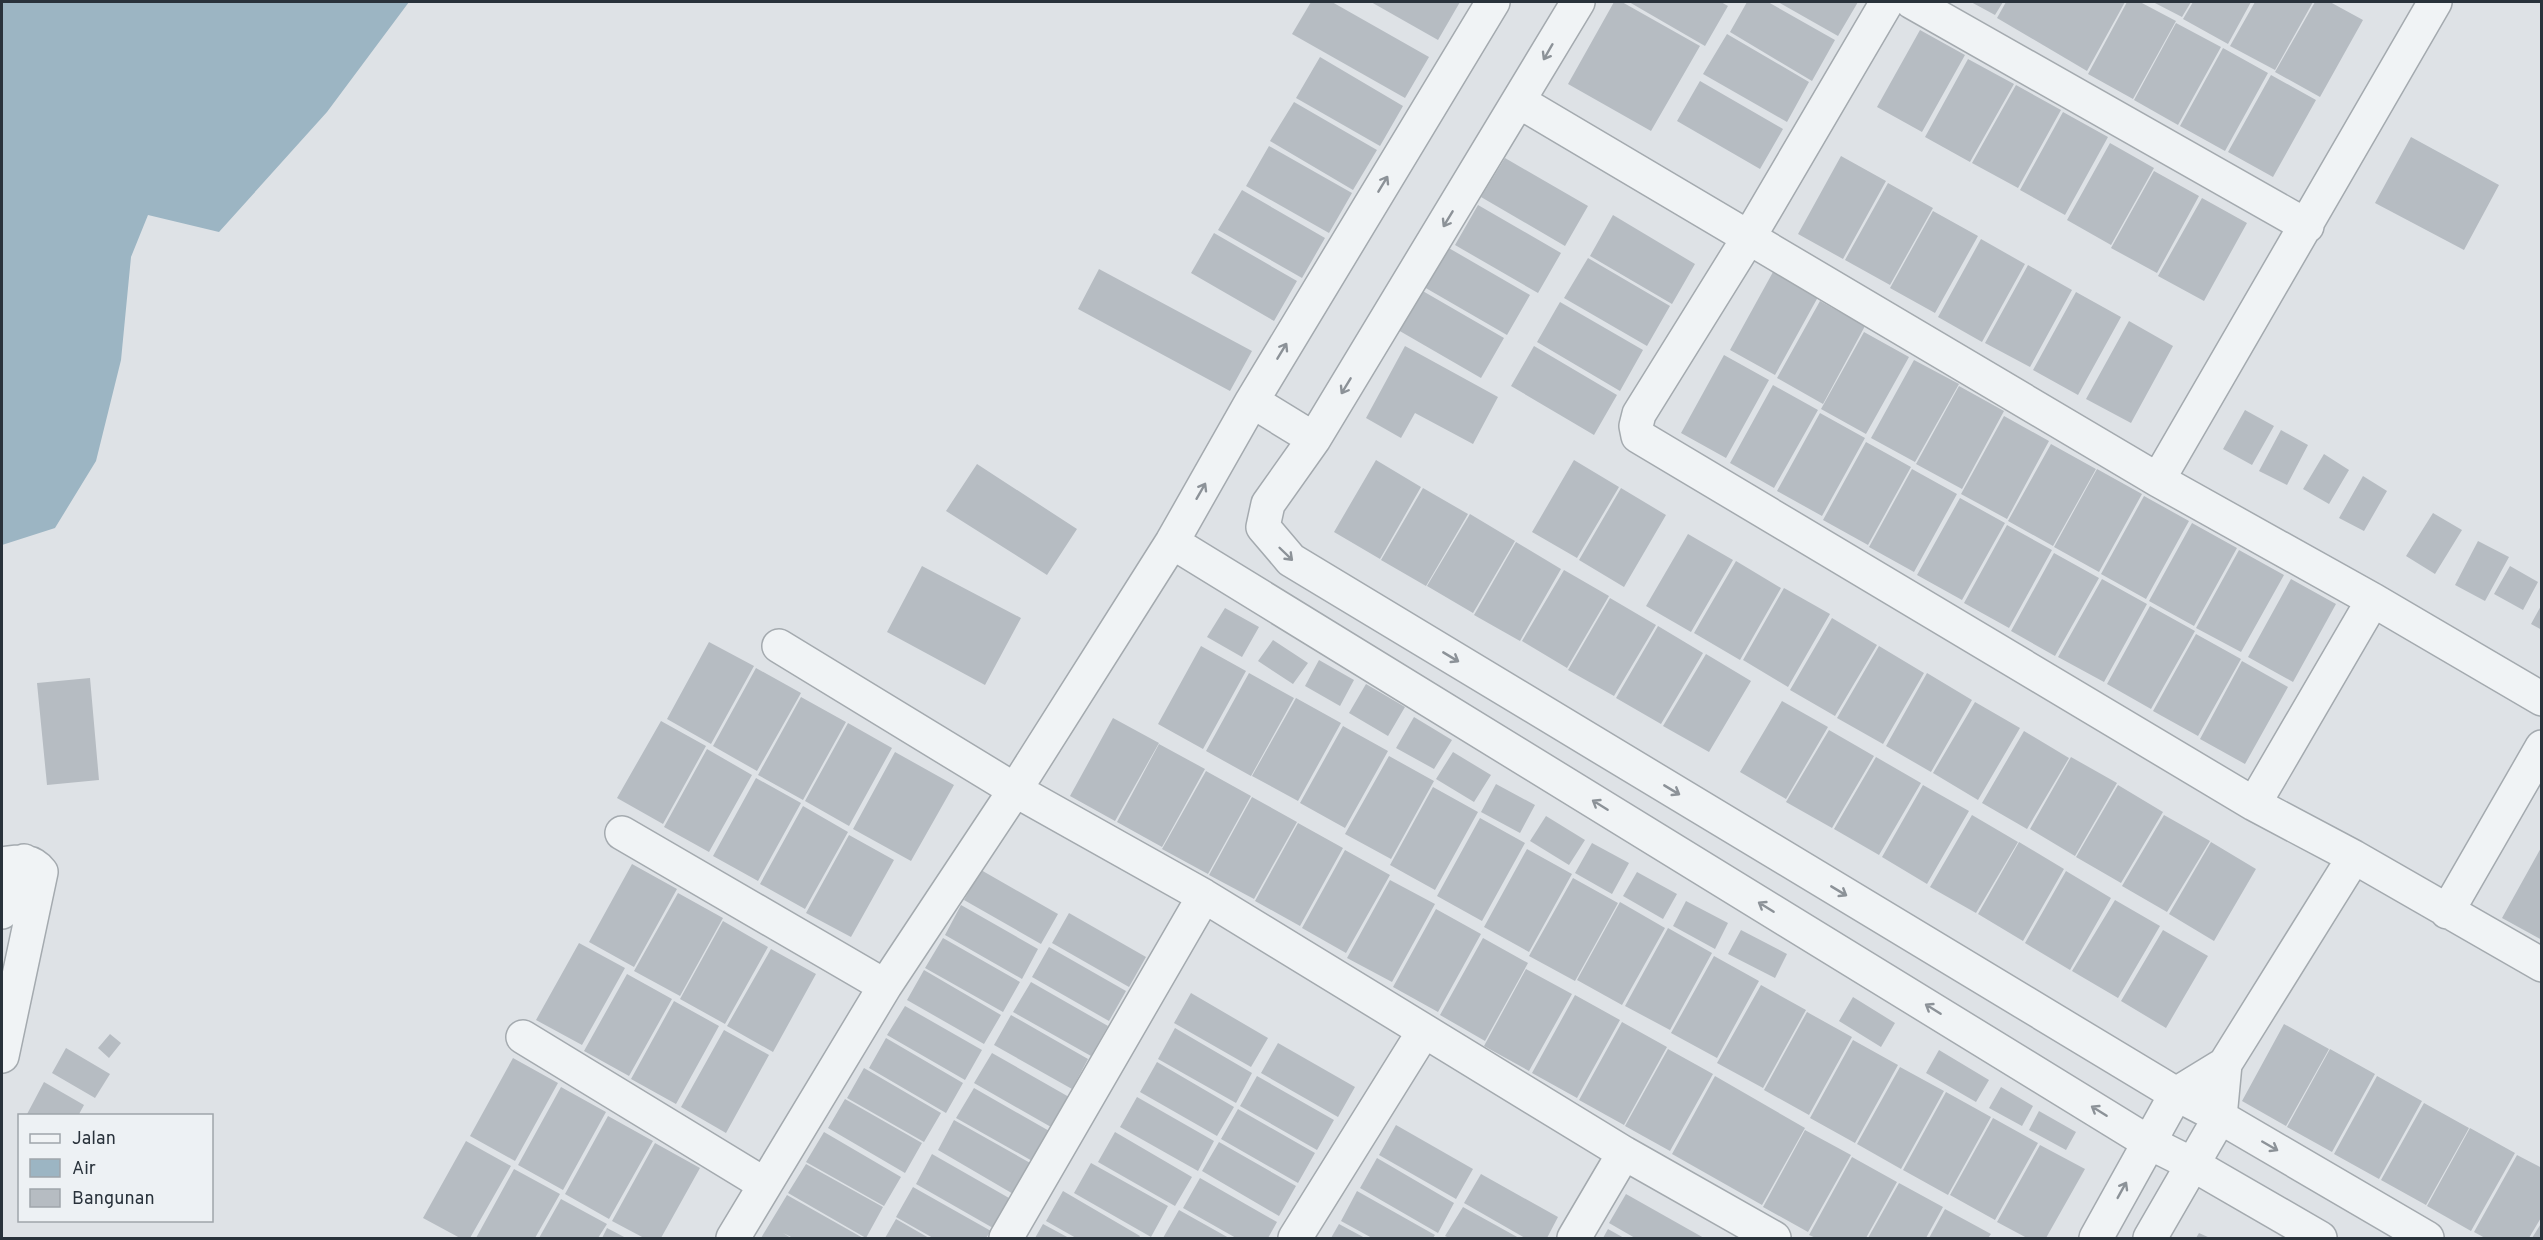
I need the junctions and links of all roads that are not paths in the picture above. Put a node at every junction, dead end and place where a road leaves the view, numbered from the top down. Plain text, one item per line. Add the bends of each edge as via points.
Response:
1 (1493, 2) edge
2 (1578, 2) edge
3 (1887, 2) edge
4 (1911, 2) edge
5 (2423, 6) edge
6 (1520, 102) junction
7 (2307, 226) junction
8 (1749, 237) junction
9 (1252, 401) junction
10 (1314, 439) junction
11 (2158, 480) junction
12 (1172, 542) junction
13 (2373, 600) junction
14 (1404, 628) junction
15 (779, 646) dead end
16 (1380, 669) junction
17 (2541, 699) edge
18 (2541, 747) edge
19 (1015, 790) junction
20 (2254, 804) junction
21 (622, 834) dead end
22 (2354, 857) junction
23 (13, 863) edge
24 (1204, 896) junction
25 (2, 912) edge
26 (2447, 912) junction
27 (2541, 965) edge
28 (885, 986) junction
29 (1424, 1031) junction
30 (523, 1037) dead end
31 (2, 1056) edge
32 (2225, 1064) junction
33 (2176, 1094) junction
34 (2220, 1117) junction
35 (2148, 1142) junction
36 (1624, 1153) junction
37 (2192, 1164) junction
38 (764, 1184) junction
39 (733, 1239) edge
40 (1006, 1239) edge
41 (1295, 1239) edge
42 (1574, 1239) edge
43 (1774, 1239) edge
44 (2096, 1239) edge
45 (2150, 1239) edge
46 (2320, 1239) edge
47 (2427, 1239) edge

9 -> 1 street
2 -> 6 street
3 - 8 street
4 - 7 street
5 - 7 street
6 - 8 street
6 -> 10 street
7 - 11 street
8 - 11 street
8 - 20 street via 1639,414 1638,436
9 - 10 street
12 -> 9 street
10 -> 14 street via 1268,504 1263,527 1291,560
11 - 13 street
12 - 16 street
12 - 19 street
13 - 17 street
13 - 20 street
14 - 16 street
14 -> 33 street
15 - 19 street
35 -> 16 street
18 - 26 street
19 - 24 street
19 - 28 street
20 - 22 street
21 - 28 street
22 - 26 street
22 - 32 street
23 - 25 street
23 - 31 street via 35,864 41,872
24 - 29 street
24 - 40 street
26 - 27 street
28 - 38 street
29 - 36 street
29 - 41 street
30 - 38 street
32 - 33 street
32 - 34 street
33 - 34 street
33 - 35 street
34 - 37 street
34 -> 47 street
35 - 37 street
44 -> 35 street
36 - 42 street
36 - 43 street
37 - 45 street
37 - 46 street
38 - 39 street

